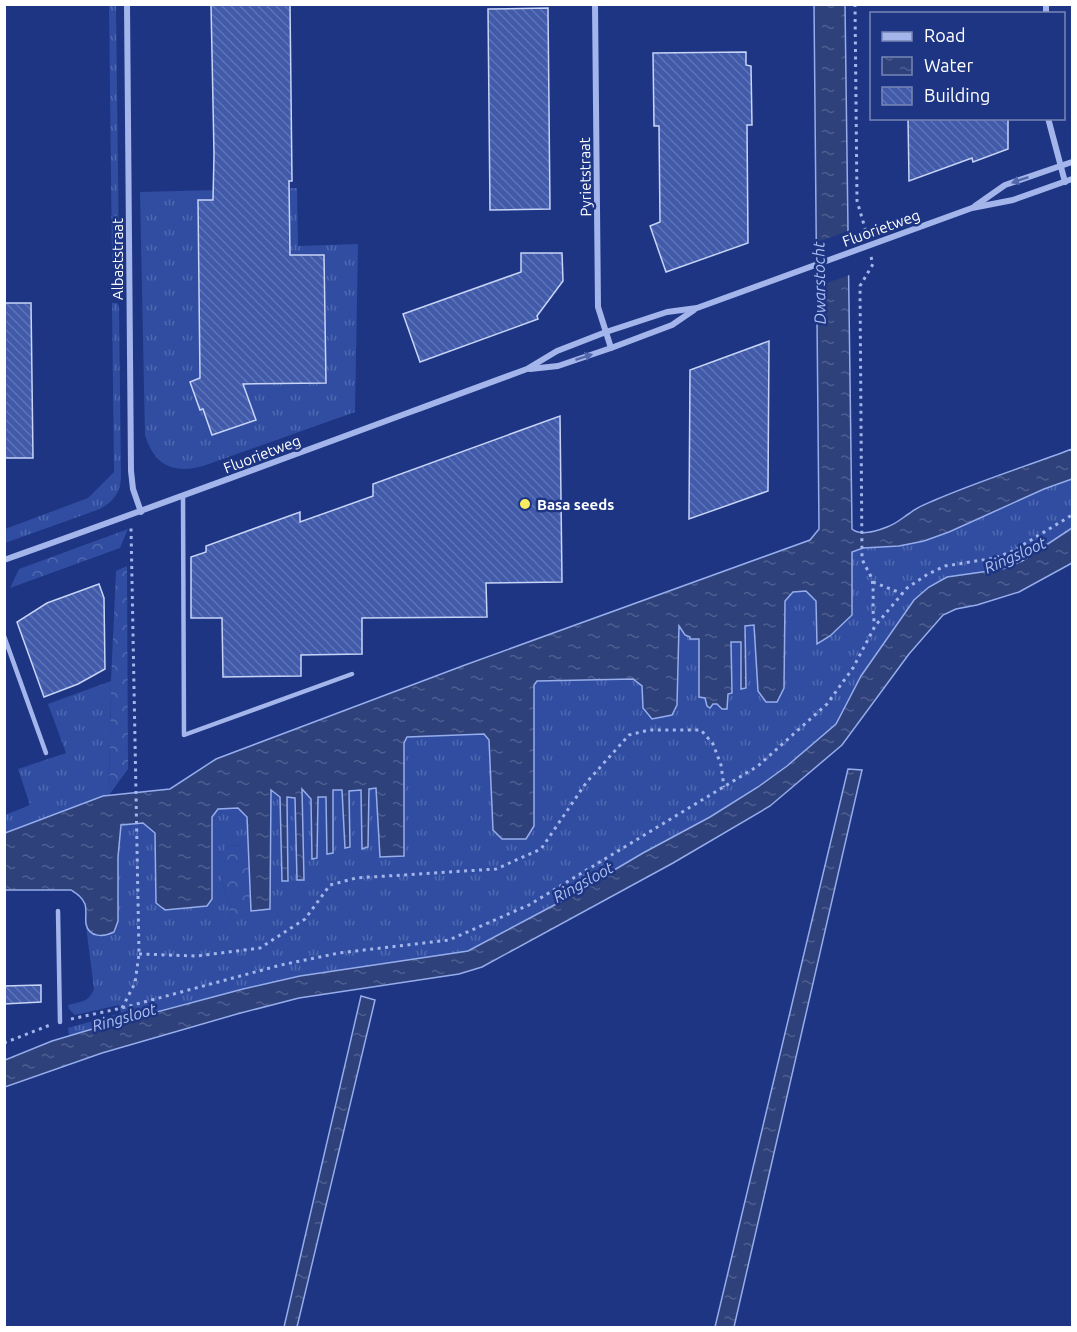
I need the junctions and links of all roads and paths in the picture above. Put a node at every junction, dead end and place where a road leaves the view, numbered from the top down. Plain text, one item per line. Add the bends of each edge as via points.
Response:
1 (127, 4) edge
2 (595, 4) edge
3 (1048, 120) edge
4 (1072, 162) edge
5 (1060, 166) junction
6 (1072, 179) edge
7 (1065, 182) junction
8 (972, 208) junction
9 (697, 308) junction
10 (606, 332) junction
11 (611, 348) junction
12 (527, 369) junction
13 (183, 496) junction
14 (141, 512) junction
15 (861, 513) dead end
16 (131, 515) junction
17 (1072, 515) edge
18 (4, 560) edge
19 (873, 582) junction
20 (903, 594) junction
21 (875, 626) junction
22 (4, 636) edge
23 (352, 674) dead end
24 (46, 753) dead end
25 (724, 787) junction
26 (58, 912) dead end
27 (139, 954) junction
28 (60, 1022) dead end

1 - 14 street, Albaststraat via 131,471
2 - 10 street, Pyrietstraat via 598,308
3 - 5 street
4 - 5 street, Fluorietweg
5 - 7 street
5 -> 8 street, Fluorietweg via 1005,185
6 - 7 street, Fluorietweg
7 - 8 street, Fluorietweg via 1013,200
8 - 9 street, Fluorietweg
9 - 10 street, Fluorietweg via 667,312
9 - 11 street, Fluorietweg via 672,325
10 - 11 street, Pyrietstraat
10 - 12 street, Fluorietweg via 557,351
12 -> 11 street, Fluorietweg via 558,366
12 - 13 street, Fluorietweg
13 - 14 street, Fluorietweg
13 - 23 lane via 184,735
14 - 16 street, Fluorietweg
15 - 19 path via 863,562
16 - 18 street, Fluorietweg
16 - 27 path
17 - 20 path via 1013,551 945,566
19 - 20 path
19 - 21 path
20 - 21 path
21 - 25 path via 853,668 827,704 758,766
22 - 24 lane
25 - 27 path via 529,905 449,940 339,953 280,965 122,1008 135,983
25 - 27 path via 713,744 700,730 649,730 629,735 586,783 541,849 496,869 356,878 330,885 305,919 260,948 197,956
26 - 28 lane

